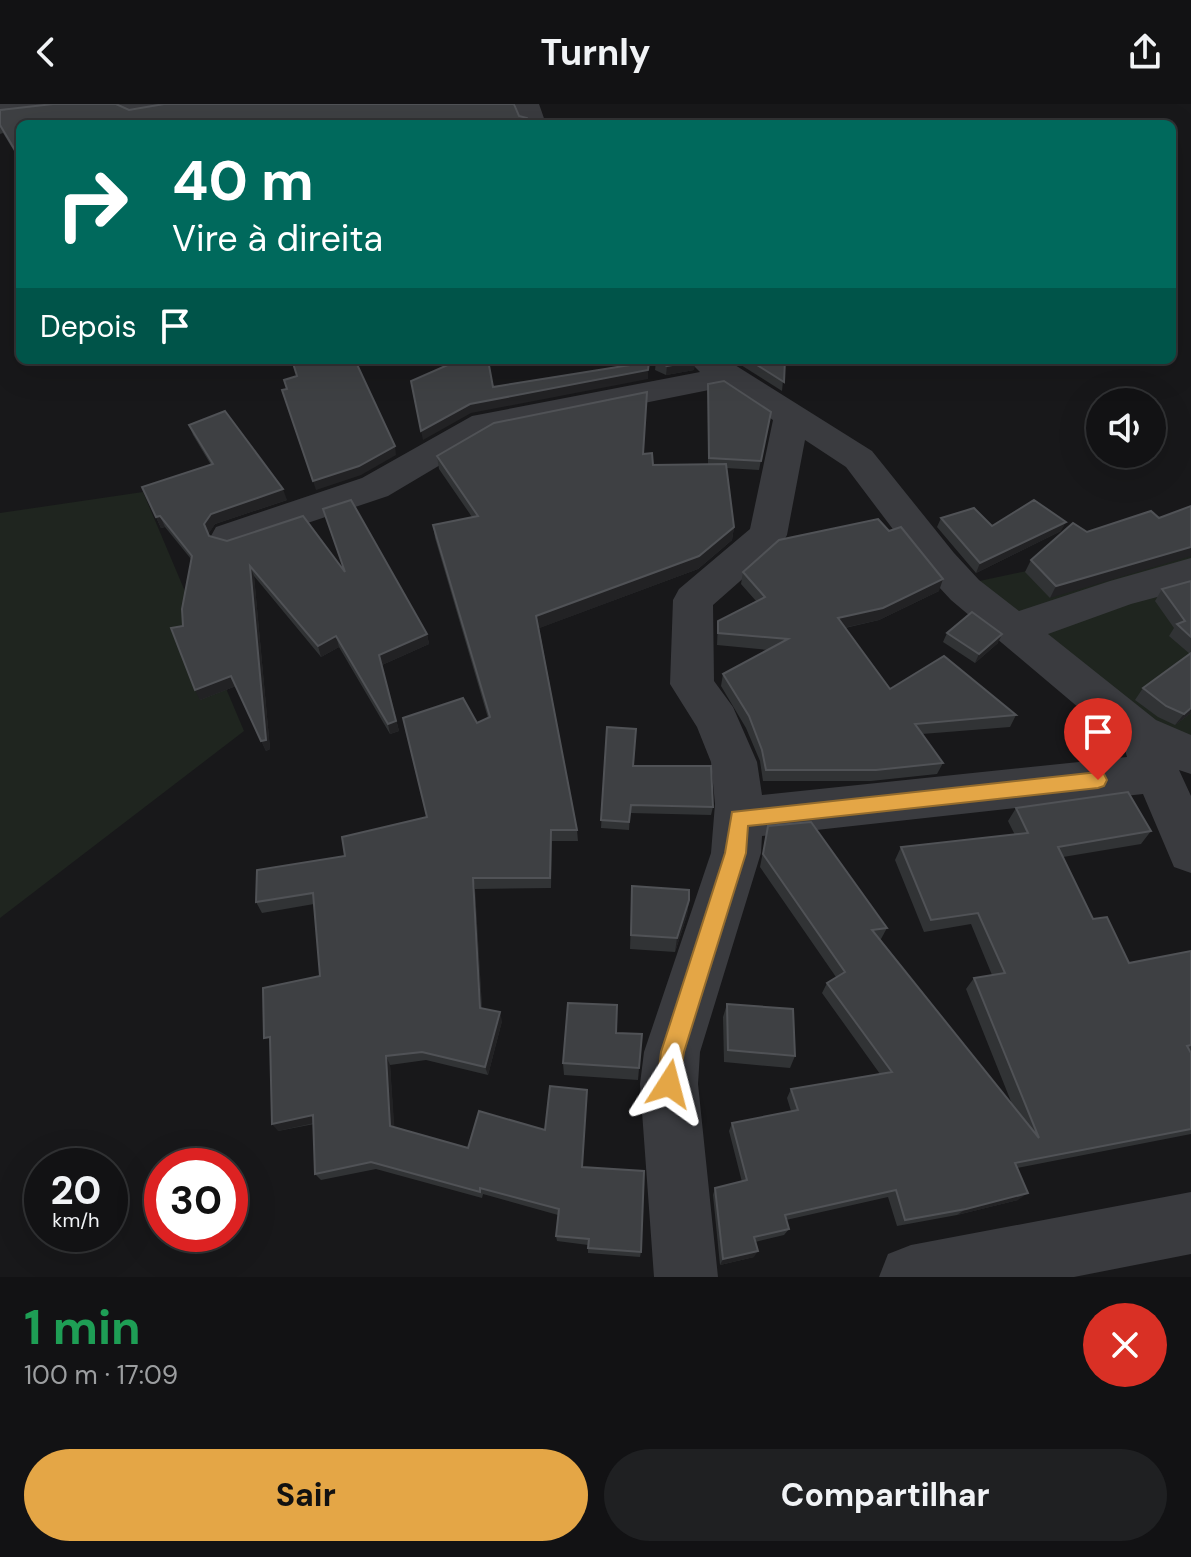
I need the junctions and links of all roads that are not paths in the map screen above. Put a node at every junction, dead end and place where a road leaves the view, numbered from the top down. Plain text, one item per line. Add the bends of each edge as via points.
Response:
1 (54, 104) edge
2 (0, 107) edge
3 (717, 368) edge
4 (792, 414) junction
5 (230, 536) edge
6 (1191, 572) edge
7 (1015, 629) junction
8 (1163, 754) edge
9 (739, 818) junction
10 (1191, 851) edge
11 (1191, 1223) edge
12 (686, 1277) edge
13 (911, 1277) edge

1 - 2 street
3 - 4 street
3 - 5 street via 484,424 375,487
4 - 7 street via 859,459 940,563
4 - 9 street via 768,535 693,600 692,684 717,720 734,762
6 - 7 street
7 - 8 street
8 - 9 street
8 - 10 street
9 - 12 street via 736,853 672,1052 669,1084
11 - 13 street

